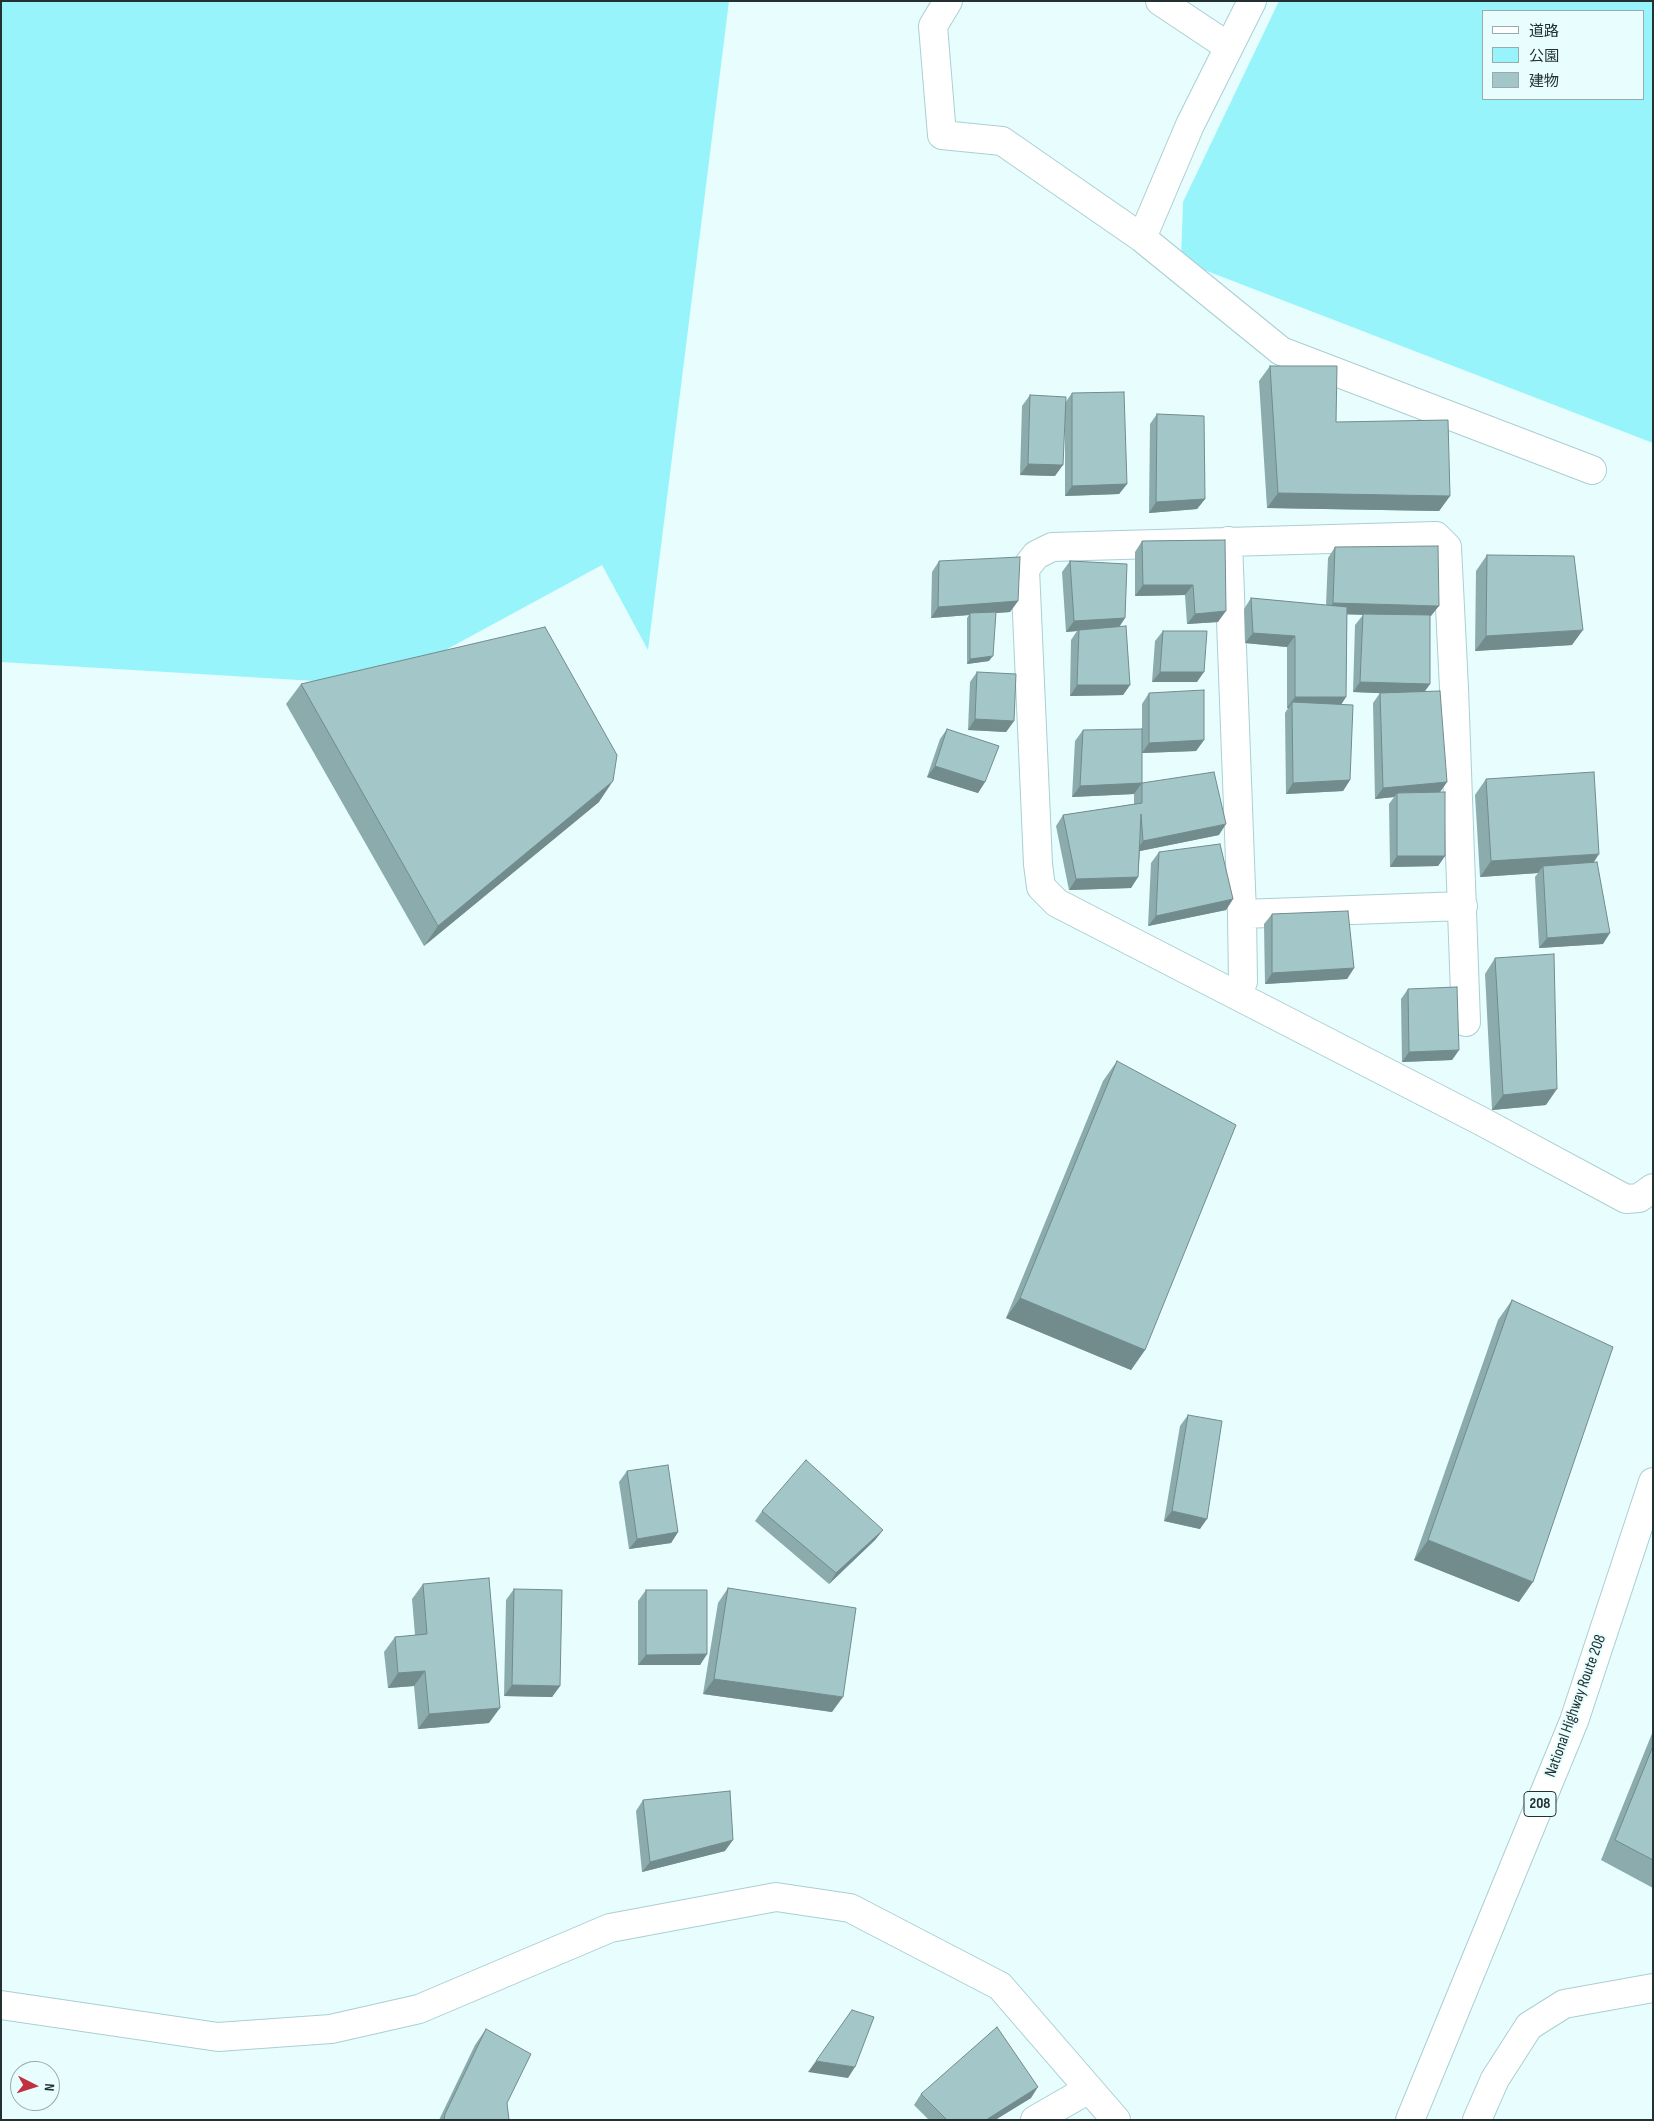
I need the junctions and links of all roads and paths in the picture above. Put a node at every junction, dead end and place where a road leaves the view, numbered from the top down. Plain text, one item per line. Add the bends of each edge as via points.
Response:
1 (948, 1) edge
2 (1160, 1) edge
3 (1252, 1) edge
4 (1229, 47) junction
5 (1142, 238) junction
6 (1592, 470) dead end
7 (1228, 541) junction
8 (1463, 906) junction
9 (1242, 914) junction
10 (1235, 994) junction
11 (1466, 1022) dead end
12 (1653, 1188) edge
13 (1653, 1482) edge
14 (1653, 1988) edge
15 (1, 2005) edge
16 (1090, 2089) junction
17 (1035, 2120) edge
18 (1116, 2120) edge
19 (1410, 2120) edge
20 (1477, 2120) edge

1 - 5 main road via 933,26 942,135 1002,141
2 - 4 main road
3 - 4 main road
4 - 5 main road via 1190,125
5 - 6 main road via 1281,351
7 - 8 main road via 1436,536 1447,547
7 - 9 main road
7 - 10 main road via 1052,547 1036,555 1025,570 1041,887 1057,903
8 - 9 main road
8 - 11 main road
9 - 10 main road via 1243,982
10 - 12 main road via 1626,1199 1639,1198
13 - 19 main road, National Highway Route 208 / 208 via 1574,1721
14 - 20 main road via 1564,2004 1528,2026 1495,2079
15 - 16 main road via 218,2037 332,2029 418,2009 610,1928 776,1897 850,1908 1000,1986
16 - 17 main road
16 - 18 main road

